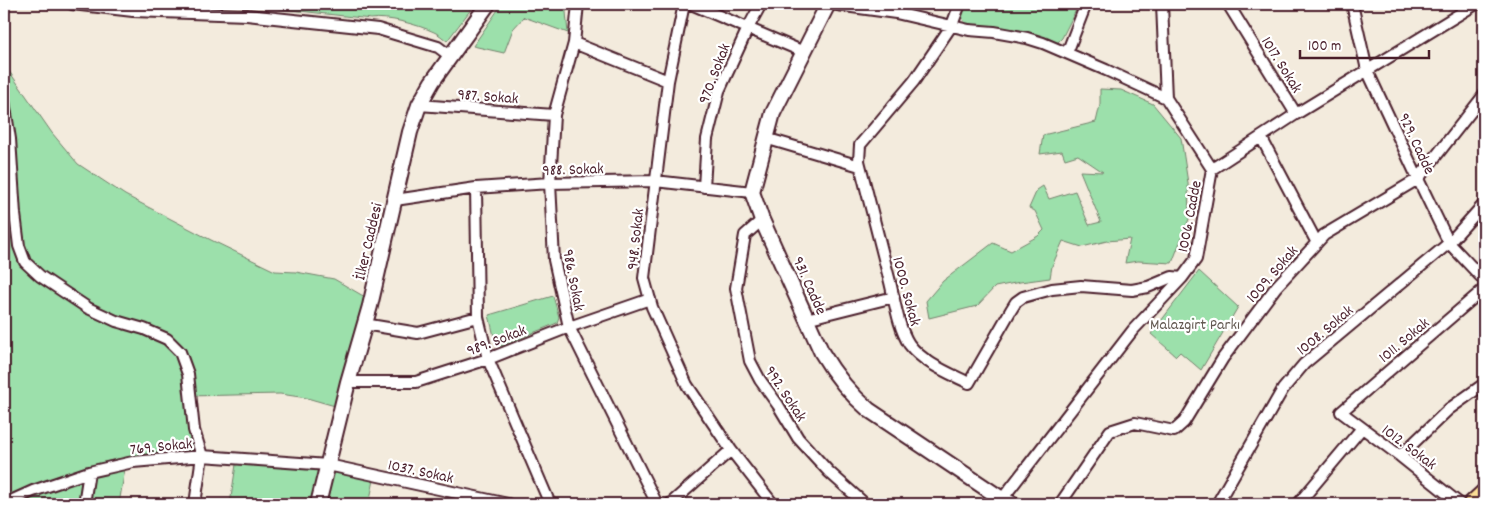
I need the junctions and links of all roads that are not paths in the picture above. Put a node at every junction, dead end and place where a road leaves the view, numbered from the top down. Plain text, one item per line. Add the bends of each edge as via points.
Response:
1 (72, 4) edge
2 (488, 4) edge
3 (578, 4) edge
4 (684, 4) edge
5 (691, 4) edge
6 (761, 4) edge
7 (829, 4) edge
8 (960, 4) edge
9 (1086, 4) edge
10 (1162, 4) edge
11 (1228, 4) edge
12 (1352, 4) edge
13 (1474, 6) edge
14 (952, 25) junction
15 (748, 28) junction
16 (574, 43) junction
17 (804, 52) junction
18 (1068, 53) junction
19 (450, 56) junction
20 (1367, 70) junction
21 (668, 81) junction
22 (1484, 95) edge
23 (1166, 98) junction
24 (4, 101) edge
25 (419, 105) junction
26 (1296, 114) junction
27 (554, 115) junction
28 (1261, 137) junction
29 (765, 138) junction
30 (860, 166) junction
31 (1212, 169) junction
32 (1418, 179) junction
33 (655, 181) junction
34 (550, 183) junction
35 (704, 187) junction
36 (476, 188) junction
37 (752, 192) junction
38 (395, 200) junction
39 (1484, 204) edge
40 (762, 220) junction
41 (1450, 243) junction
42 (1317, 244) junction
43 (1182, 278) junction
44 (1484, 280) edge
45 (1484, 289) edge
46 (894, 297) junction
47 (650, 298) junction
48 (478, 317) junction
49 (806, 319) junction
50 (364, 324) junction
51 (568, 327) junction
52 (488, 359) junction
53 (348, 382) junction
54 (1484, 384) edge
55 (1341, 412) joint
56 (1362, 428) junction
57 (731, 450) junction
58 (202, 456) junction
59 (1400, 456) junction
60 (328, 465) junction
61 (89, 472) junction
62 (1484, 492) edge
63 (1004, 503) edge
64 (4, 504) edge
65 (84, 504) edge
66 (195, 504) edge
67 (318, 504) edge
68 (508, 504) edge
69 (550, 504) edge
70 (656, 504) edge
71 (670, 504) edge
72 (773, 504) edge
73 (865, 504) edge
74 (1060, 504) edge
75 (1216, 504) edge
76 (1298, 504) edge
77 (1460, 504) edge
78 (1471, 504) edge

1 - 19 street via 133,11 247,15 378,29 438,47
2 - 19 main road, İlker Caddesi
3 - 16 street, 986. Sokak
4 - 21 street, 948. Sokak
5 - 15 street
6 - 15 street, 970. Sokak
7 - 14 street
7 - 17 main road
8 - 14 street, 1000. Sokak
9 - 18 street
10 - 23 street
11 - 26 street, 1017. Sokak
12 - 20 street, 929. Cadde
13 - 20 street, 1006. Cadde
14 - 18 street via 1027,38
14 - 30 street, 1000. Sokak via 904,95 860,145
15 - 17 street
15 - 35 street, 970. Sokak via 719,91 708,139
16 - 21 street
16 - 27 street, 986. Sokak
17 - 29 main road via 773,113
18 - 23 street
19 - 25 main road, İlker Caddesi
20 - 26 street, 1006. Cadde
20 - 32 street, 929. Cadde
21 - 33 street, 948. Sokak
22 - 32 street, 1009. Sokak
23 - 31 street
24 - 58 street via 15,214 26,262 40,276 88,308 167,339 180,352 188,374 194,430
25 - 27 street, 987. Sokak
25 - 38 main road, İlker Caddesi
26 - 28 street, 1006. Cadde
27 - 34 street, 986. Sokak
28 - 31 street, 1006. Cadde
28 - 42 street
29 - 30 street
29 - 37 main road
30 - 46 street, 1000. Sokak
31 - 43 street, 1006. Cadde via 1196,260
32 - 41 street, 929. Cadde
32 - 42 street, 1009. Sokak via 1324,235
33 - 34 street, 988. Sokak
33 - 35 street, 988. Sokak
33 - 47 street, 948. Sokak via 644,278
34 - 36 street, 988. Sokak
34 - 51 street, 986. Sokak via 554,260
35 - 37 street, 988. Sokak
36 - 38 street, 988. Sokak
36 - 48 street
37 - 40 main road, 931. Cadde
38 - 50 main road, İlker Caddesi
39 - 41 street, 1008. Sokak
40 - 49 main road, 931. Cadde
40 - 73 street, 992. Sokak via 745,235 736,288 750,360 798,438
41 - 44 street, 929. Cadde
41 - 75 street, 1008. Sokak via 1304,364 1284,389
42 - 74 street, 1009. Sokak via 1276,287 1223,358 1184,422 1174,431 1135,423 1110,432
43 - 46 street, 1000. Sokak via 1172,277 1140,289 1081,286 1023,297 1016,302 969,383 938,368 914,350 902,329
43 - 63 street, 1006. Cadde via 1134,330
45 - 55 street, 1011. Sokak
46 - 49 street
47 - 51 street, 989. Sokak
47 - 57 street, 948. Sokak via 687,384
48 - 50 street via 418,332
48 - 52 street
49 - 63 main road, 931. Cadde via 830,367 852,395
50 - 53 main road, İlker Caddesi
51 - 52 street, 989. Sokak
51 - 70 street, 986. Sokak
52 - 53 street, 989. Sokak via 416,382
52 - 69 street
53 - 60 main road, İlker Caddesi
54 - 59 street via 1449,409
55 - 56 street, 1012. Sokak
56 - 59 street, 1012. Sokak
56 - 76 street
57 - 71 street
57 - 72 street, 948. Sokak
58 - 60 street, 769. Sokak
58 - 61 street, 769. Sokak via 133,462
58 - 66 street
59 - 77 street, 1012. Sokak
60 - 67 main road, İlker Caddesi
60 - 68 street, 1037. Sokak
61 - 64 street, 769. Sokak
61 - 65 street
62 - 78 main road

